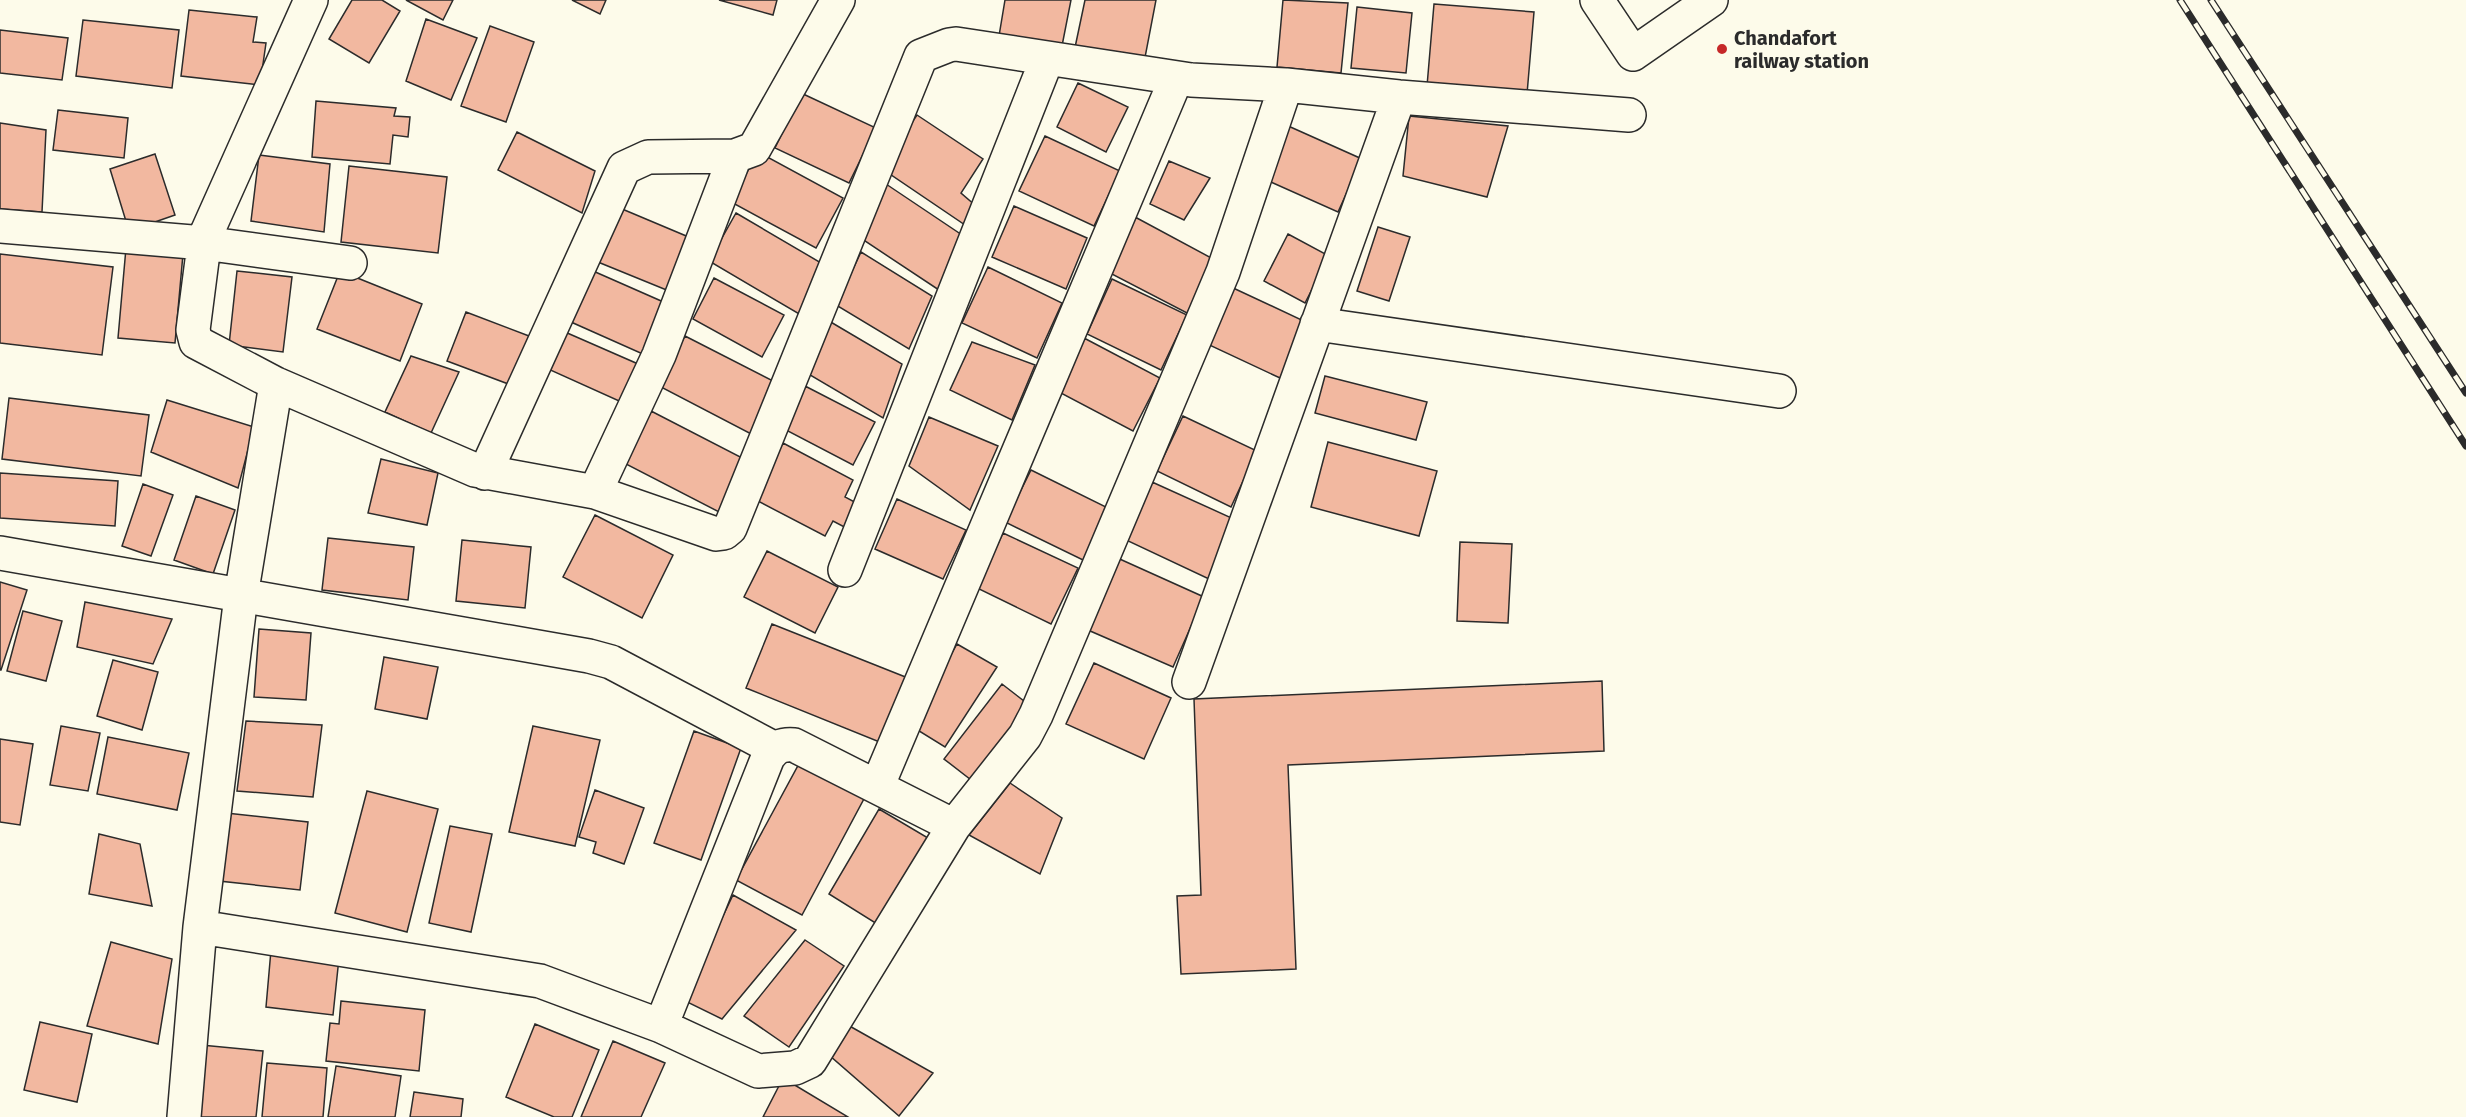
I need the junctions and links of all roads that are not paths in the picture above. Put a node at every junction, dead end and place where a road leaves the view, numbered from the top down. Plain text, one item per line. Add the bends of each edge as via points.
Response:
1 (311, 0) edge
2 (838, 0) edge
3 (1596, 0) edge
4 (1711, 0) edge
5 (1047, 59) junction
6 (1176, 79) junction
7 (1286, 85) junction
8 (1399, 97) junction
9 (1629, 115) dead end
10 (735, 156) junction
11 (0, 226) edge
12 (204, 243) junction
13 (350, 263) dead end
14 (1317, 324) junction
15 (276, 384) junction
16 (1779, 391) dead end
17 (485, 473) junction
18 (595, 492) junction
19 (0, 553) edge
20 (845, 570) dead end
21 (241, 597) junction
22 (1189, 682) dead end
23 (775, 749) junction
24 (877, 787) junction
25 (954, 826) junction
26 (200, 927) junction
27 (661, 1026) junction
28 (184, 1117) edge

1 - 12 street
2 - 10 street via 754,149
3 - 4 street via 1633,54
5 - 6 street
5 - 18 street via 956,44 921,56 730,528 716,534
5 - 20 street
6 - 7 street
6 - 24 street
7 - 8 street
7 - 25 street via 1222,272 1036,715 1025,736
8 - 9 street
8 - 14 street
10 - 17 street via 648,157 624,168
10 - 18 street via 659,355
11 - 12 street
12 - 13 street
12 - 15 street via 193,330 196,342
14 - 16 street
14 - 22 street
15 - 17 street
15 - 21 street
17 - 18 street
19 - 21 street
21 - 23 street via 600,659
21 - 26 street
23 - 24 street via 783,744 794,745
23 - 27 street via 768,757
24 - 25 street
25 - 27 street via 810,1060 795,1068 758,1071
26 - 27 street via 540,981
26 - 28 street

